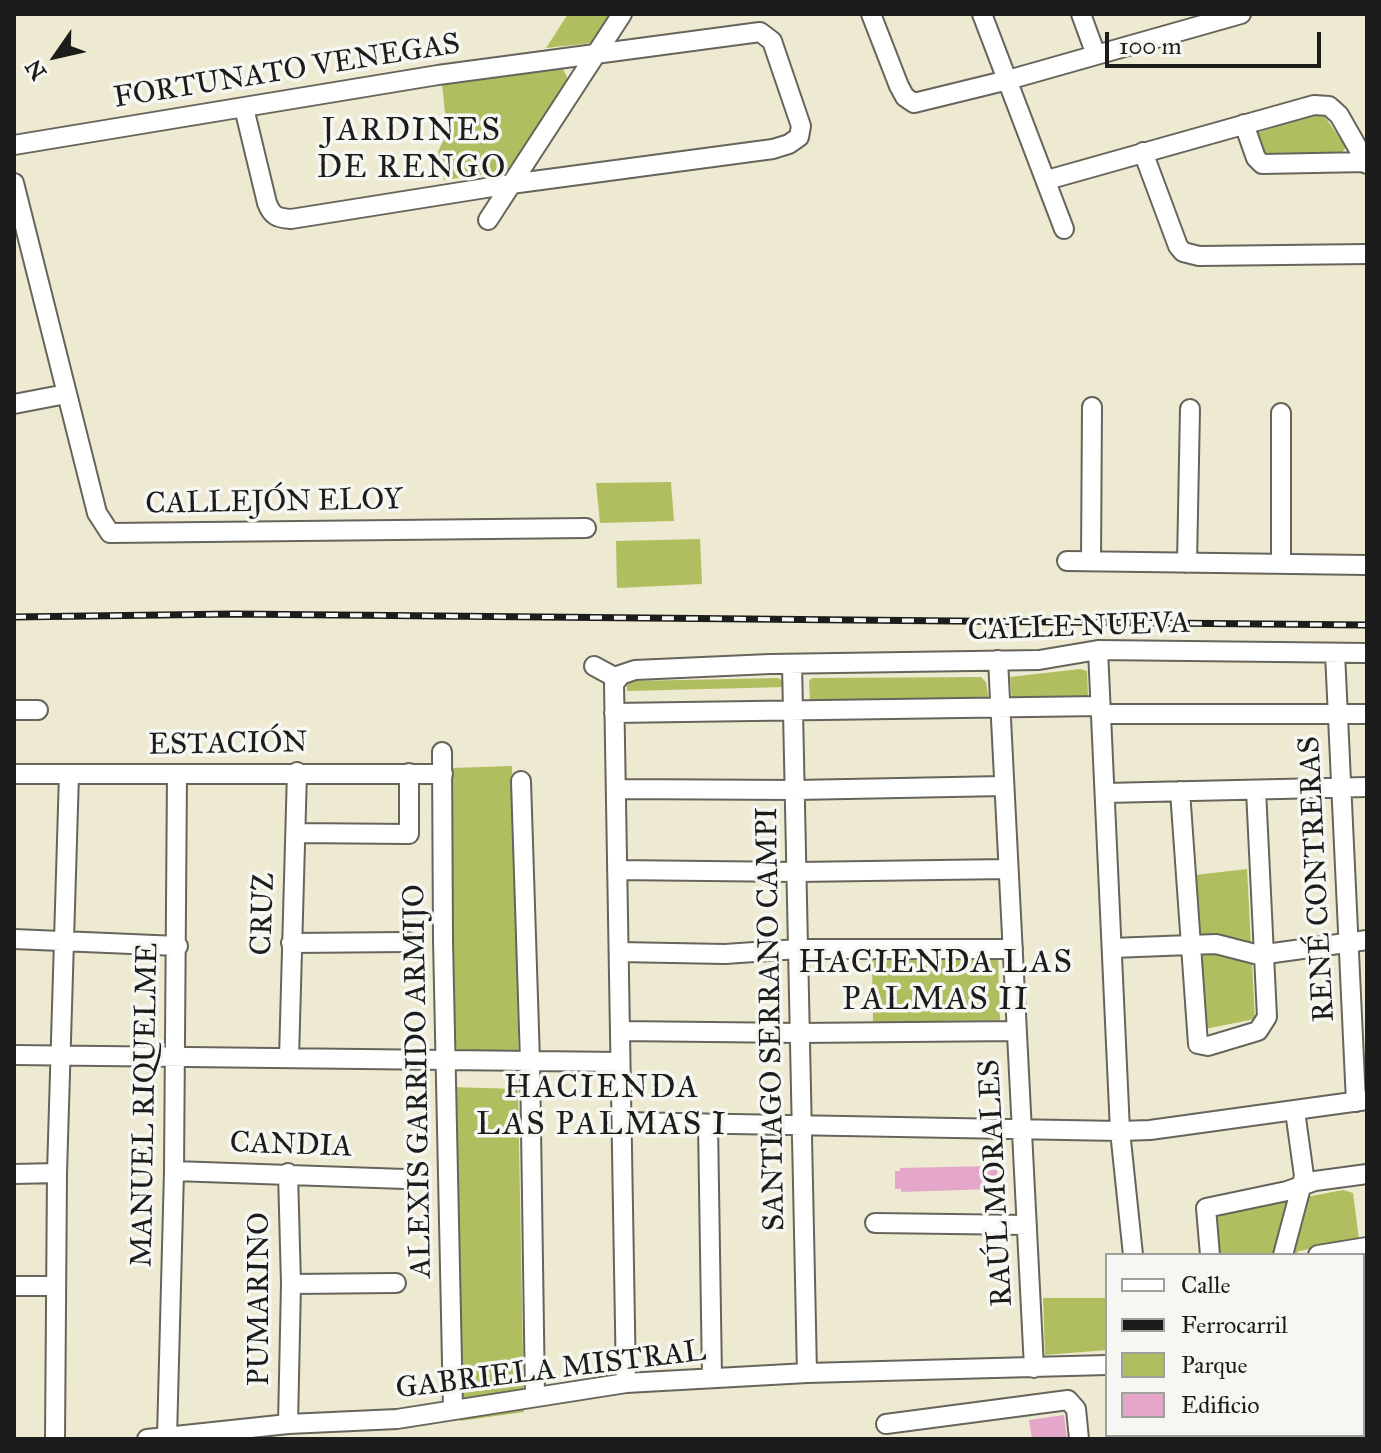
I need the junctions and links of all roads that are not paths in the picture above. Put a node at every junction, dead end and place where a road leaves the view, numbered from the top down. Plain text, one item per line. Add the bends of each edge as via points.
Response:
1 (622, 14) edge
2 (871, 14) edge
3 (982, 14) edge
4 (1081, 14) edge
5 (1241, 14) edge
6 (1190, 21) edge
7 (596, 52) junction
8 (1096, 55) junction
9 (1008, 80) junction
10 (244, 108) junction
11 (1244, 124) junction
12 (14, 145) edge
13 (1143, 152) junction
14 (1367, 163) edge
15 (1047, 180) junction
16 (14, 183) edge
17 (511, 184) junction
18 (488, 220) dead end
19 (1064, 229) dead end
20 (1367, 254) edge
21 (66, 394) junction
22 (14, 404) edge
23 (1092, 407) dead end
24 (1190, 409) dead end
25 (1281, 413) dead end
26 (586, 528) dead end
27 (1067, 561) dead end
28 (1091, 561) junction
29 (1187, 563) junction
30 (1281, 564) junction
31 (1367, 565) edge
32 (1098, 650) junction
33 (1335, 653) junction
34 (1367, 653) edge
35 (998, 660) junction
36 (792, 664) junction
37 (594, 666) dead end
38 (616, 681) junction
39 (1000, 707) junction
40 (14, 710) edge
41 (38, 710) dead end
42 (793, 710) junction
43 (1101, 710) junction
44 (614, 713) junction
45 (1338, 714) junction
46 (1367, 714) edge
47 (442, 752) dead end
48 (297, 772) junction
49 (409, 773) junction
50 (14, 774) edge
51 (69, 774) junction
52 (177, 774) junction
53 (443, 774) junction
54 (521, 781) dead end
55 (1004, 786) junction
56 (1367, 787) edge
57 (1341, 788) junction
58 (616, 789) junction
59 (795, 790) junction
60 (1256, 790) junction
61 (1180, 791) junction
62 (1105, 793) junction
63 (296, 833) junction
64 (1008, 869) junction
65 (617, 870) junction
66 (797, 872) junction
67 (14, 939) edge
68 (1358, 941) edge
69 (407, 942) dead end
70 (64, 943) junction
71 (291, 943) junction
72 (1191, 945) junction
73 (178, 946) junction
74 (1112, 948) junction
75 (798, 949) junction
76 (1013, 949) junction
77 (619, 952) junction
78 (1264, 955) junction
79 (620, 1031) junction
80 (1017, 1031) junction
81 (800, 1033) junction
82 (14, 1055) edge
83 (60, 1055) junction
84 (174, 1056) junction
85 (289, 1058) junction
86 (447, 1060) junction
87 (530, 1061) junction
88 (620, 1062) junction
89 (1362, 1101) edge
90 (1295, 1111) junction
91 (622, 1122) junction
92 (708, 1124) junction
93 (802, 1125) junction
94 (1022, 1129) junction
95 (1120, 1131) junction
96 (174, 1171) junction
97 (57, 1173) junction
98 (288, 1173) junction
99 (14, 1174) edge
100 (1367, 1174) edge
101 (405, 1179) dead end
102 (1303, 1186) junction
103 (875, 1223) dead end
104 (1027, 1225) junction
105 (1367, 1247) edge
106 (1133, 1253) edge
107 (1210, 1253) edge
108 (1284, 1253) edge
109 (1330, 1253) edge
110 (396, 1283) dead end
111 (291, 1284) junction
112 (14, 1286) edge
113 (55, 1286) junction
114 (1105, 1365) edge
115 (1034, 1368) junction
116 (807, 1373) junction
117 (712, 1378) junction
118 (626, 1383) junction
119 (535, 1397) junction
120 (453, 1409) junction
121 (288, 1424) junction
122 (886, 1424) dead end
123 (167, 1437) junction
124 (55, 1439) edge
125 (147, 1439) edge
126 (1079, 1439) edge

1 - 7 street
2 - 9 street via 899,86 914,103
3 - 9 street
4 - 8 street
5 - 6 street
6 - 8 street
7 - 10 street, FORTUNATO VENEGAS
7 - 17 street
7 - 17 street, FORTUNATO VENEGAS via 760,32 772,41 801,126 799,137 773,149
8 - 9 street
9 - 15 street
10 - 12 street, FORTUNATO VENEGAS
10 - 17 street via 271,213 279,218
11 - 13 street
11 - 14 street via 1262,164
11 - 14 street via 1314,105 1329,106
13 - 15 street
13 - 20 street via 1183,252
15 - 19 street
16 - 21 street
17 - 18 street
21 - 22 street
21 - 26 street, CALLEJÓN ELOY via 97,513 110,533
23 - 28 street
24 - 29 street
25 - 30 street
27 - 28 street
28 - 29 street
29 - 30 street
30 - 31 street
32 - 33 street, CALLE NUEVA
32 - 35 street, CALLE NUEVA via 1039,660
32 - 43 street
33 - 34 street, CALLE NUEVA
33 - 45 street, RENÉ CONTRERAS
35 - 36 street, CALLE NUEVA
35 - 39 street, RAÚL MORALES
36 - 38 street, CALLE NUEVA via 635,670
36 - 42 street, SANTIAGO SERRANO CAMPI
37 - 38 street
38 - 44 street
39 - 42 street
39 - 43 street
39 - 55 street, RAÚL MORALES
40 - 41 street
42 - 44 street
42 - 59 street, SANTIAGO SERRANO CAMPI
43 - 45 street
43 - 62 street
44 - 58 street
45 - 46 street
45 - 57 street, RENÉ CONTRERAS
47 - 53 street, ALEXIS GARRIDO ARMIJO
48 - 49 street, ESTACIÓN
48 - 52 street, ESTACIÓN
48 - 63 street, CRUZ
49 - 53 street, ESTACIÓN
49 - 63 street via 409,834
50 - 51 street, ESTACIÓN
51 - 52 street, ESTACIÓN
51 - 70 street
52 - 73 street, MANUEL RIQUELME
53 - 86 street, ALEXIS GARRIDO ARMIJO
54 - 87 street
55 - 59 street
55 - 64 street, RAÚL MORALES
56 - 57 street
57 - 60 street
57 - 68 street, RENÉ CONTRERAS
58 - 59 street
58 - 65 street
59 - 66 street, SANTIAGO SERRANO CAMPI
60 - 61 street
60 - 78 street
61 - 62 street
61 - 72 street
62 - 74 street
63 - 71 street, CRUZ
64 - 66 street
64 - 76 street, RAÚL MORALES
65 - 66 street
65 - 77 street
66 - 75 street, SANTIAGO SERRANO CAMPI
67 - 70 street
68 - 78 street
68 - 89 street, RENÉ CONTRERAS
69 - 71 street
70 - 73 street
70 - 83 street
71 - 85 street, CRUZ
72 - 74 street
72 - 78 street via 1216,944
72 - 78 street via 1198,1044 1208,1046 1258,1031 1267,1017
73 - 84 street, MANUEL RIQUELME
74 - 95 street
75 - 76 street
75 - 77 street
75 - 81 street, SANTIAGO SERRANO CAMPI
76 - 80 street, RAÚL MORALES
77 - 79 street
79 - 81 street
79 - 88 street
80 - 81 street
80 - 94 street, RAÚL MORALES
81 - 93 street, SANTIAGO SERRANO CAMPI
82 - 83 street
83 - 84 street
83 - 97 street
84 - 85 street
84 - 96 street, MANUEL RIQUELME
85 - 86 street
86 - 87 street
86 - 120 street, ALEXIS GARRIDO ARMIJO
87 - 88 street
87 - 119 street
88 - 91 street
89 - 90 street
90 - 95 street
90 - 102 street
91 - 92 street
91 - 118 street
92 - 93 street
92 - 117 street
93 - 94 street
93 - 116 street, SANTIAGO SERRANO CAMPI
94 - 95 street
94 - 104 street, RAÚL MORALES
95 - 106 street
96 - 98 street, CANDIA
96 - 123 street, MANUEL RIQUELME
97 - 99 street
97 - 113 street
98 - 101 street, CANDIA
98 - 111 street, PUMARINO
100 - 102 street
102 - 107 street via 1206,1208
102 - 108 street
103 - 104 street
104 - 115 street, RAÚL MORALES
105 - 109 street
110 - 111 street
111 - 121 street, PUMARINO
112 - 113 street
113 - 124 street
114 - 115 street, GABRIELA MISTRAL
115 - 116 street, GABRIELA MISTRAL
116 - 117 street, GABRIELA MISTRAL
117 - 118 street, GABRIELA MISTRAL
118 - 119 street, GABRIELA MISTRAL
119 - 120 street, GABRIELA MISTRAL
120 - 121 street, GABRIELA MISTRAL via 397,1419
121 - 123 street, GABRIELA MISTRAL
122 - 126 street via 1068,1400 1076,1409
123 - 125 street, GABRIELA MISTRAL

